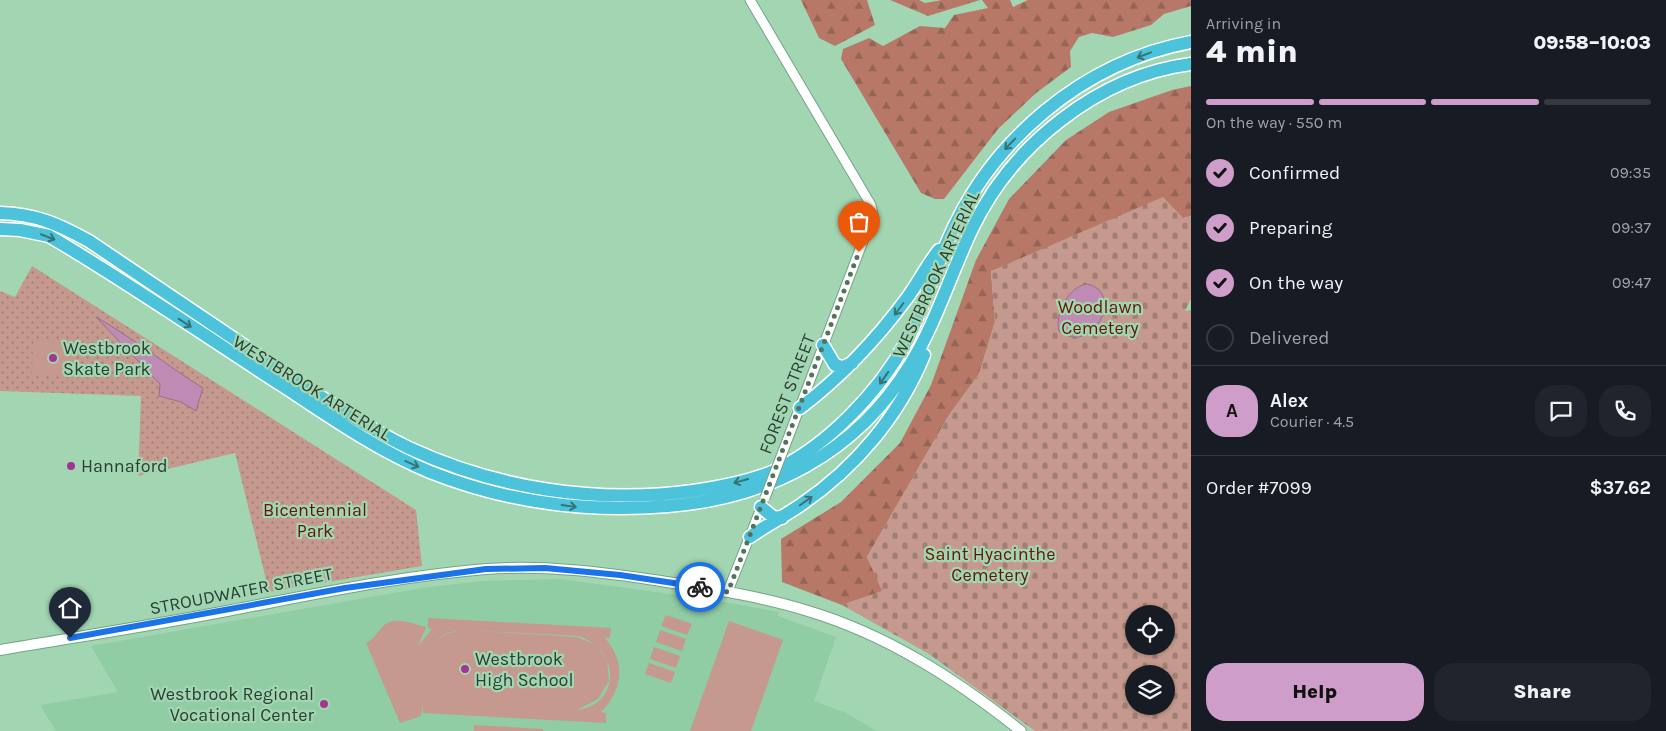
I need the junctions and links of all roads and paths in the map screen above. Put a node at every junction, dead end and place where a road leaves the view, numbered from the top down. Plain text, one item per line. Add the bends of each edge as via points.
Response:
1 (750, 0) edge
2 (1191, 42) edge
3 (1191, 64) edge
4 (0, 213) edge
5 (0, 229) edge
6 (947, 241) junction
7 (938, 308) junction
8 (823, 345) junction
9 (852, 363) junction
10 (800, 408) junction
11 (763, 503) junction
12 (782, 518) junction
13 (750, 537) junction
14 (728, 592) junction
15 (0, 650) edge
16 (1021, 731) edge

1 - 8 street, FOREST STREET via 871,205 873,214
2 -> 6 highway, WESTBROOK ARTERIAL via 1115,67 1052,105 987,171
3 - 7 highway, WESTBROOK ARTERIAL via 1174,66 1116,86 1073,111 1036,142 1002,180 974,224
6 -> 4 highway, WESTBROOK ARTERIAL via 922,308 893,365 876,389 826,436 776,470 742,481 680,493 612,496 521,485 466,470 411,448 341,410 89,241 42,218
5 -> 7 highway, WESTBROOK ARTERIAL via 49,236 361,437 407,461 459,482 518,499 586,508 634,509 698,504 745,494 808,466 849,437 887,399 911,364
6 -> 9 highway via 889,321
12 -> 7 highway via 837,477 881,430 915,375 930,341
8 - 9 highway via 834,365 843,367
8 - 10 street, FOREST STREET
9 - 10 highway
10 - 11 street, FOREST STREET, bridge
11 - 12 highway via 773,517
11 - 13 street, FOREST STREET
12 - 13 highway
13 - 14 street, FOREST STREET
14 - 15 main road, STROUDWATER STREET via 620,575 545,568 486,569 345,588
14 - 16 main road, STROUDWATER STREET via 809,611 887,642 948,676

